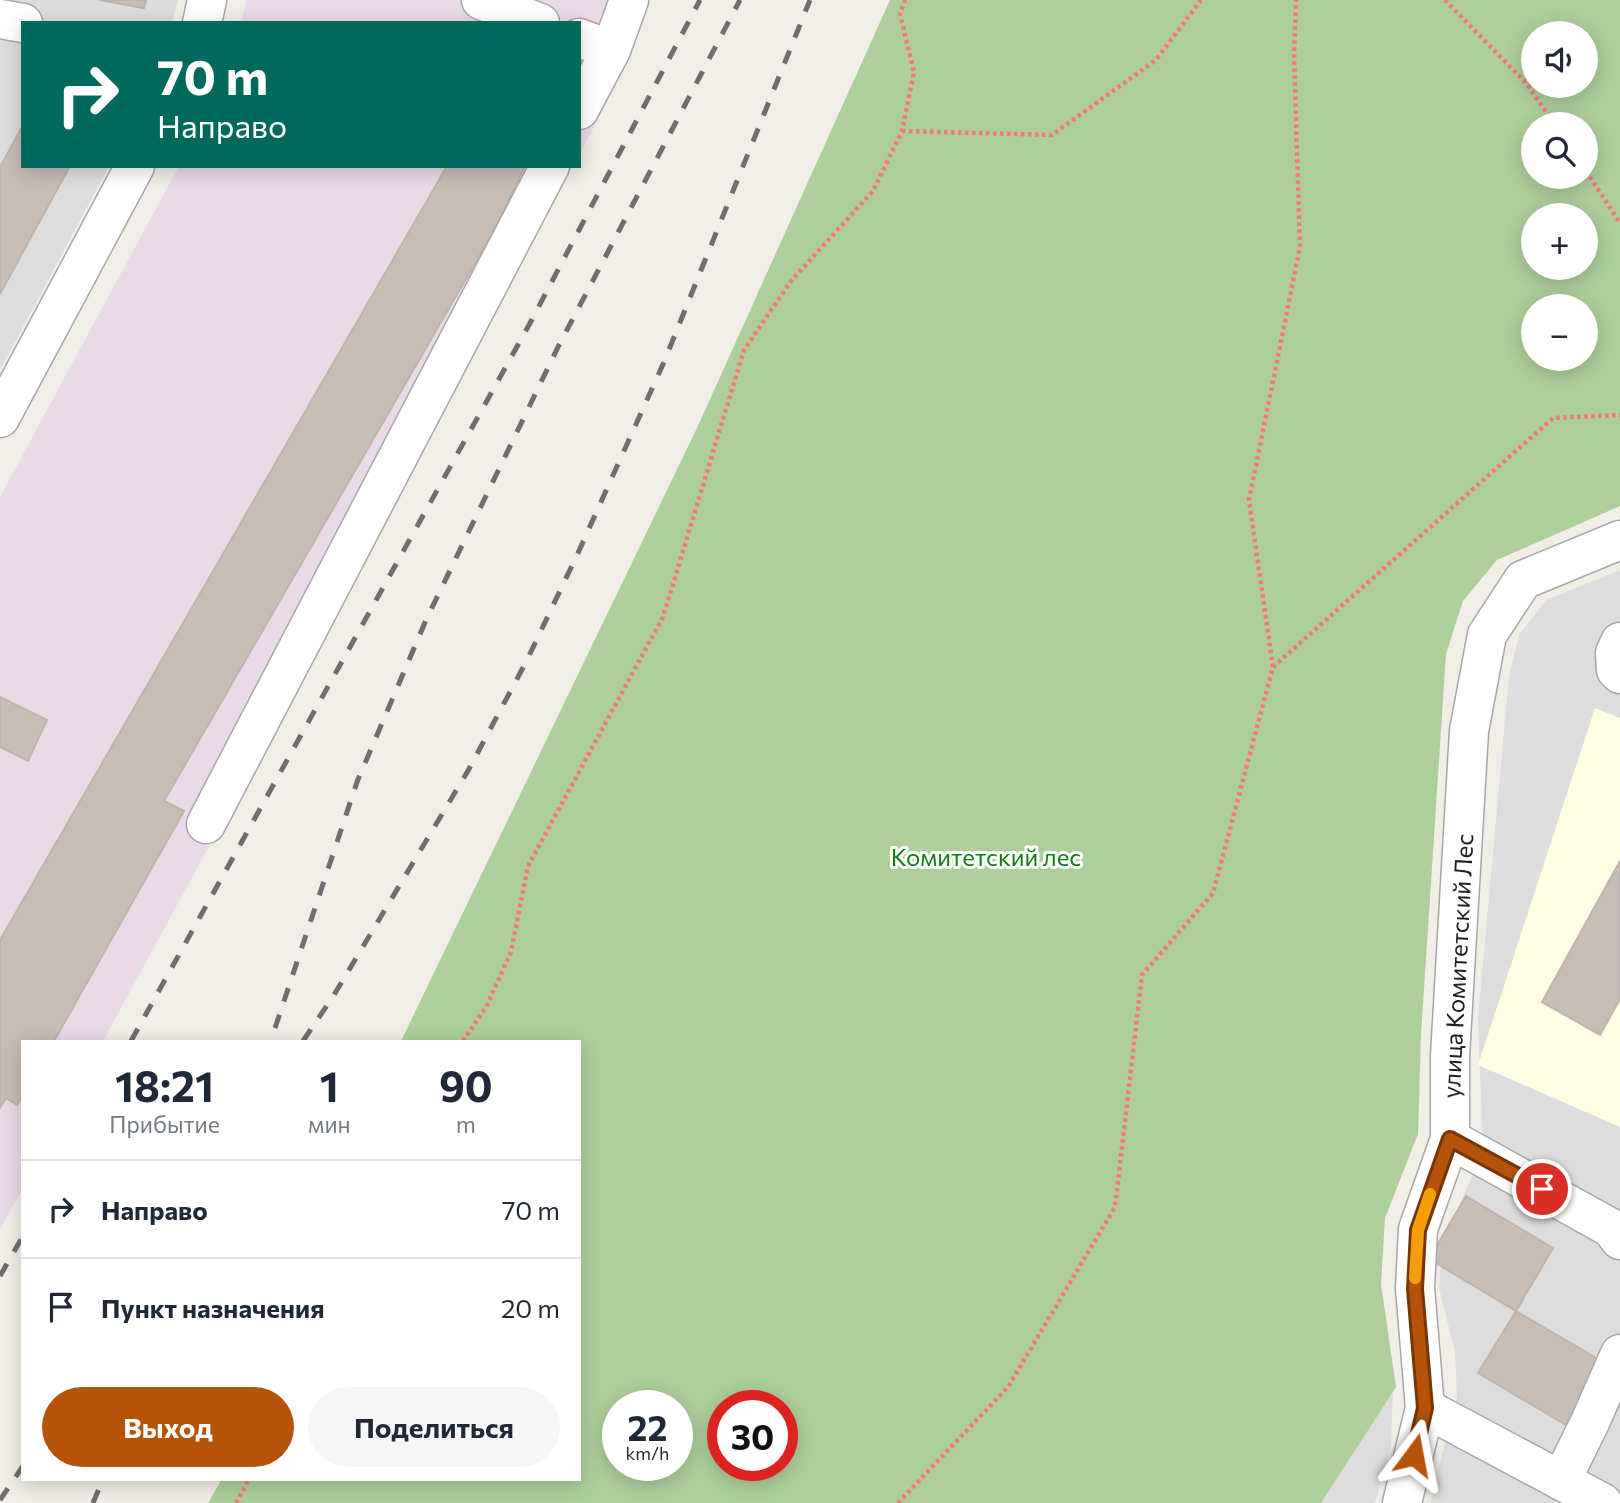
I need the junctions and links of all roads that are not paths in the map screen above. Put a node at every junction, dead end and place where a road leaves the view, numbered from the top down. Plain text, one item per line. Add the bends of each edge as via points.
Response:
1 (207, 0) edge
2 (481, 0) edge
3 (629, 0) edge
4 (539, 14) edge
5 (0, 19) edge
6 (202, 21) edge
7 (21, 23) edge
8 (595, 44) edge
9 (581, 102) edge
10 (134, 168) edge
11 (549, 168) edge
12 (0, 418) edge
13 (1620, 540) edge
14 (1620, 642) edge
15 (1620, 674) edge
16 (206, 824) dead end
17 (1450, 1139) junction
18 (1620, 1240) edge
19 (1620, 1354) edge
20 (1425, 1408) junction
21 (1561, 1481) junction
22 (1402, 1503) edge
23 (1603, 1503) edge

1 - 6 street
2 - 4 street
3 - 8 street
5 - 7 street
8 - 9 street
10 - 12 street
11 - 16 street
13 - 17 street, улица Комитетский Лес via 1523,580 1487,635 1469,731 1450,1056
14 - 15 street via 1615,653
17 - 18 street via 1611,1228
17 - 20 street, улица Комитетский Лес via 1418,1230 1415,1289
19 - 21 street
20 - 21 street
20 - 22 street, улица Комитетский Лес
21 - 23 street

